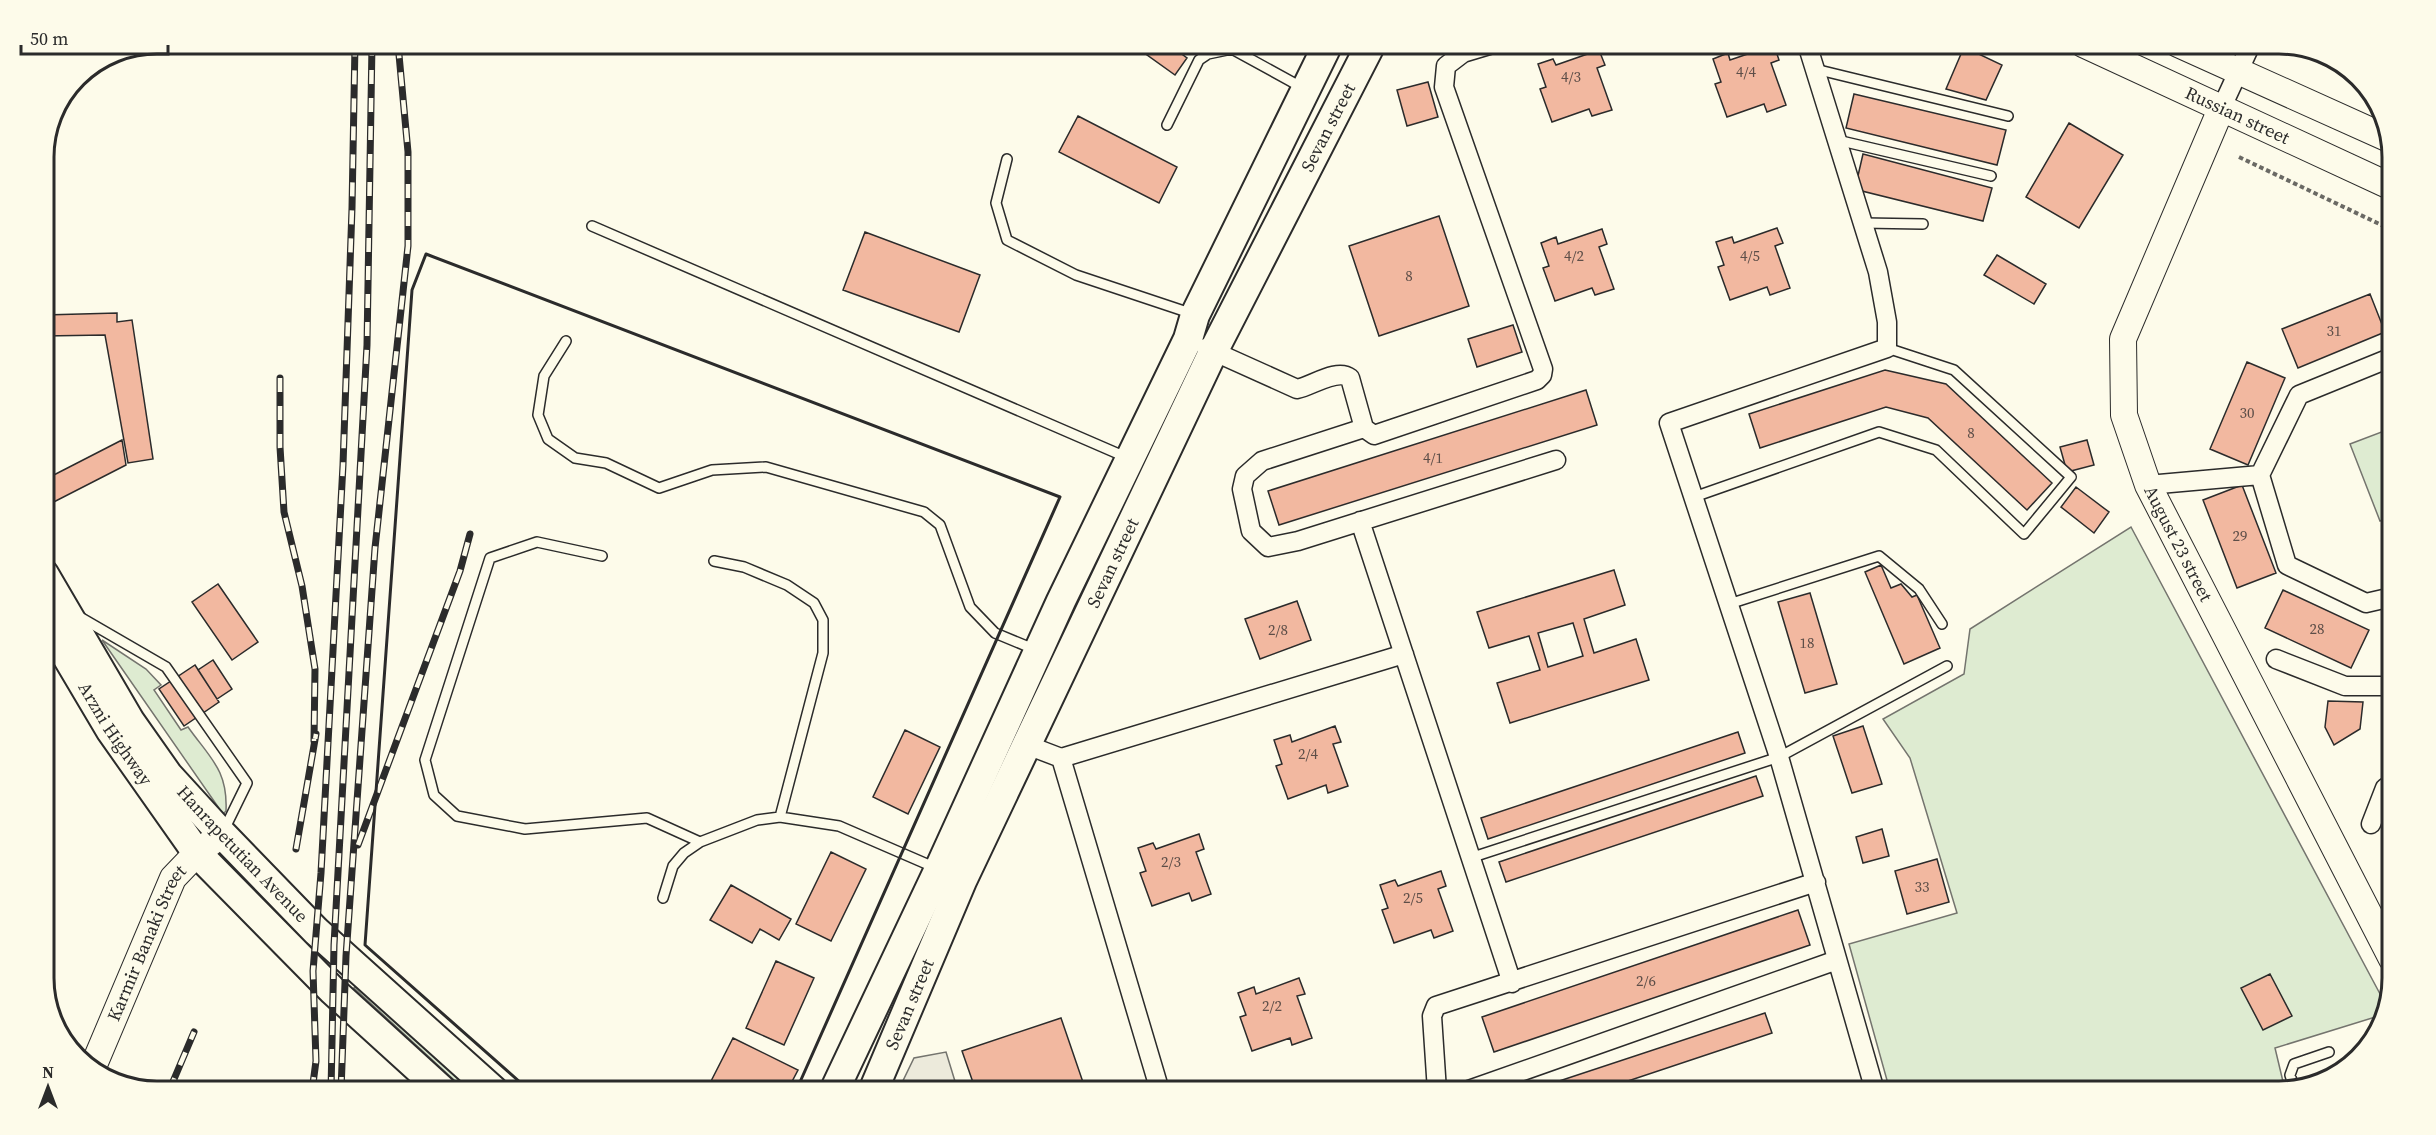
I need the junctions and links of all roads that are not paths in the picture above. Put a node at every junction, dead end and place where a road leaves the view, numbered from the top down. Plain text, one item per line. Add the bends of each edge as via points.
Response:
1 (1208, 54) edge
2 (1241, 54) edge
3 (1323, 54) edge
4 (1366, 54) edge
5 (1462, 54) edge
6 (1810, 54) edge
7 (2104, 54) edge
8 (2200, 54) edge
9 (2246, 54) edge
10 (1815, 69) junction
11 (2238, 71) junction
12 (1305, 89) junction
13 (2221, 109) junction
14 (2008, 116) dead end
15 (1167, 125) dead end
16 (2379, 135) edge
17 (1837, 140) junction
18 (1007, 159) dead end
19 (1991, 176) dead end
20 (2382, 182) edge
21 (1863, 223) junction
22 (1923, 224) dead end
23 (592, 226) dead end
24 (1191, 327) junction
25 (566, 340) dead end
26 (1887, 348) junction
27 (1213, 352) junction
28 (2382, 361) edge
29 (1364, 428) junction
30 (1130, 459) junction
31 (1556, 460) dead end
32 (2260, 476) junction
33 (2148, 485) junction
34 (1694, 497) junction
35 (1360, 521) junction
36 (602, 556) dead end
37 (714, 561) dead end
38 (2382, 599) edge
39 (1729, 604) junction
40 (54, 613) edge
41 (54, 615) edge
42 (54, 616) edge
43 (1942, 624) dead end
44 (1039, 651) junction
45 (1404, 654) junction
46 (2276, 659) dead end
47 (1947, 666) dead end
48 (2382, 689) edge
49 (1028, 745) junction
50 (1779, 757) junction
51 (1061, 758) junction
52 (2382, 796) edge
53 (780, 817) junction
54 (2371, 824) dead end
55 (222, 834) junction
56 (700, 842) junction
57 (1470, 858) junction
58 (207, 863) junction
59 (951, 875) junction
60 (1816, 882) junction
61 (663, 898) dead end
62 (2382, 940) edge
63 (1837, 960) junction
64 (1512, 983) junction
65 (2329, 1052) dead end
66 (96, 1061) edge
67 (2292, 1080) edge
68 (431, 1081) edge
69 (482, 1081) edge
70 (840, 1081) edge
71 (877, 1081) edge
72 (1157, 1081) edge
73 (1436, 1081) edge
74 (1497, 1081) edge
75 (1872, 1081) edge

1 - 15 lane via 1199,60
2 - 12 lane
3 - 12 main road, Sevan street
4 - 27 main road, Sevan street
5 - 29 street via 1446,66 1444,87 1542,375 1537,380 1374,435
6 - 10 street
7 - 13 street, Russian street
8 - 11 street
9 - 11 street
10 - 14 lane
10 - 17 street
11 - 13 street
11 - 16 street
12 - 24 main road, Sevan street
13 - 20 street, Russian street
13 - 33 street, August 23 street via 2123,339 2124,415
17 - 19 lane
17 - 21 street
18 - 24 lane via 996,203 1007,240
21 - 22 lane
21 - 26 street via 1883,298
23 - 30 lane
24 - 27 street
24 - 30 main road, Sevan street
25 - 44 lane via 544,376 538,415 548,439 575,458 606,463 659,488 712,470 766,467 924,512 940,525 970,607 995,633
26 - 34 street via 1669,423
26 - 34 lane via 1954,370 2071,477 2024,534 1936,450 1879,432
27 - 29 street via 1297,389 1346,375
27 - 49 main road, Sevan street
28 - 32 street via 2299,395
29 - 35 street via 1262,461 1245,476 1242,489 1251,531 1268,547
30 - 44 main road, Sevan street
31 - 35 street
32 - 33 street
32 - 38 street via 2287,565 2366,603
33 - 62 street, August 23 street
34 - 39 street
35 - 45 street
36 - 56 lane via 537,542 490,558 425,760 434,795 457,816 525,829 647,818
37 - 53 lane via 744,567 787,585 814,603 823,620 823,652
39 - 43 lane via 1879,556 1919,589
39 - 50 street
40 - 55 lane via 166,667 247,783
41 - 55 main road, Hanrapetutian Avenue via 168,775
42 - 58 main road, Arzni Highway via 111,731
44 - 59 main road, Sevan street
45 - 51 street
45 - 57 street
46 - 48 street via 2345,686
47 - 50 lane
49 - 51 street
49 - 59 main road, Sevan street
50 - 57 lane
50 - 60 street
51 - 72 street
52 - 54 street
53 - 56 lane via 757,820
53 - 59 lane via 839,826
55 - 58 street, Karmir Banaki Street
55 - 69 main road, Hanrapetutian Avenue via 316,930
56 - 61 lane via 674,866
57 - 64 street
58 - 66 street, Karmir Banaki Street via 173,878
58 - 68 main road, Hanrapetutian Avenue via 333,991
59 - 70 main road, Sevan street
59 - 71 main road, Sevan street
60 - 63 street
60 - 64 street
63 - 74 street
63 - 75 street
64 - 73 street via 1436,1006 1432,1016
65 - 67 lane via 2294,1064

